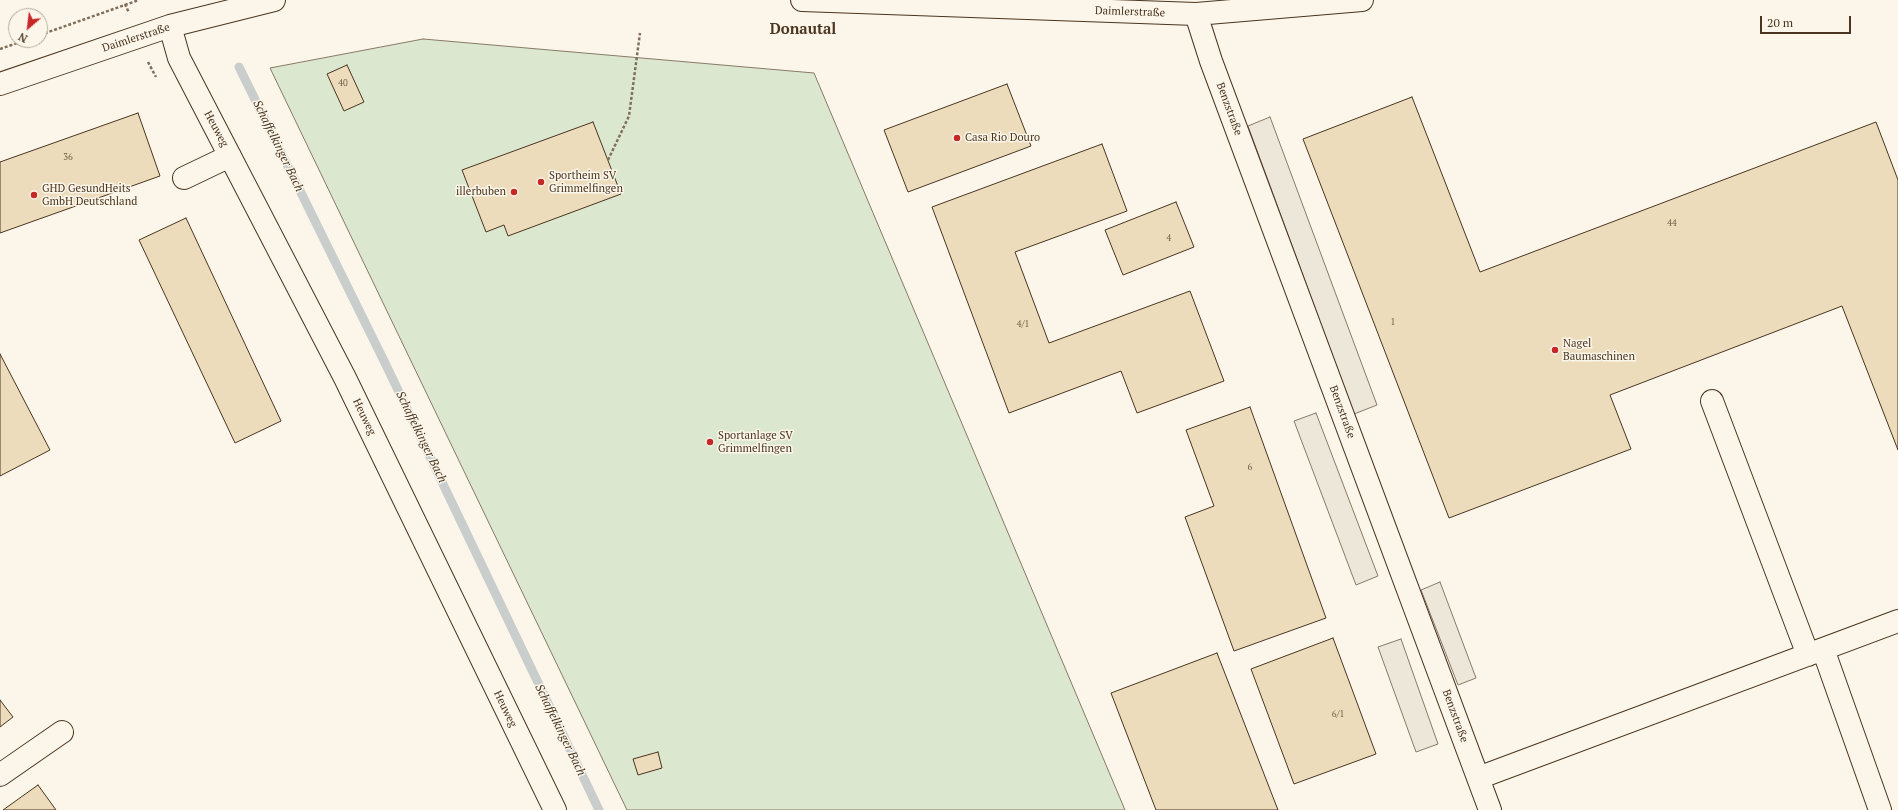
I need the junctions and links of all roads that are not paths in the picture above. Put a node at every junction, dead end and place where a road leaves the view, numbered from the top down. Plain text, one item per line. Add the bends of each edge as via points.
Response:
1 (274, 0) edge
2 (802, 0) edge
3 (1362, 0) edge
4 (1196, 14) junction
5 (170, 26) junction
6 (0, 84) edge
7 (230, 156) junction
8 (184, 178) dead end
9 (1712, 402) dead end
10 (1898, 621) edge
11 (1815, 652) junction
12 (62, 732) dead end
13 (0, 775) edge
14 (1478, 778) junction
15 (555, 810) edge
16 (1490, 810) edge
17 (1880, 810) edge

1 - 5 street, Daimlerstraße
2 - 4 street, Daimlerstraße
3 - 4 street, Daimlerstraße
4 - 14 street, Benzstraße via 1211,61
5 - 6 street, Daimlerstraße
5 - 7 street, Heuweg via 179,58
7 - 8 street
7 - 15 street, Heuweg via 345,378
9 - 11 street
10 - 11 street
11 - 14 street
11 - 17 street
12 - 13 street
14 - 16 street, Benzstraße

